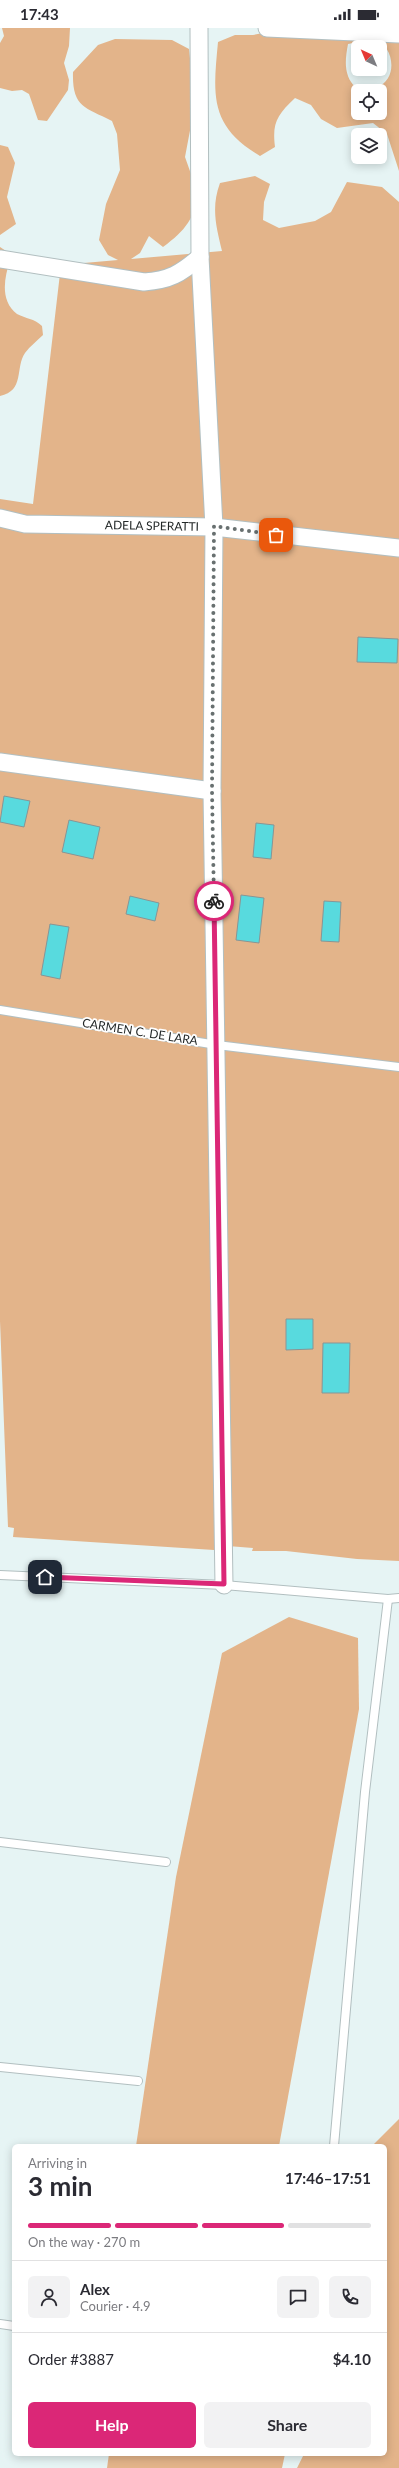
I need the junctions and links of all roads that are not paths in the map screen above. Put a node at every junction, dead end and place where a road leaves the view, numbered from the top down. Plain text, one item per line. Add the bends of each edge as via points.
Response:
1 (199, 28) edge
2 (266, 28) edge
3 (399, 34) edge
4 (200, 257) junction
5 (0, 259) edge
6 (0, 518) edge
7 (214, 526) junction
8 (399, 548) edge
9 (0, 762) edge
10 (212, 791) junction
11 (0, 1010) edge
12 (217, 1045) junction
13 (399, 1067) edge
14 (0, 1575) edge
15 (224, 1584) junction
16 (399, 1598) edge
17 (388, 1599) junction
18 (0, 1842) edge
19 (166, 1862) dead end
20 (0, 2067) edge
21 (138, 2081) dead end
22 (334, 2144) edge
23 (0, 2324) edge
24 (12, 2326) edge

1 - 4 street
2 - 3 street
4 - 5 street via 182,272 165,280 144,282
4 - 7 street
6 - 7 street, ADELA SPERATTI via 25,524
7 - 8 street, ADELA SPERATTI
7 - 10 street
9 - 10 street
10 - 12 street
11 - 12 lane, CARMEN C. DE LARA
12 - 13 lane, CARMEN C. DE LARA
12 - 15 street
14 - 15 lane
15 - 17 lane
16 - 17 lane
17 - 22 lane via 365,1792
18 - 19 lane
20 - 21 lane
23 - 24 lane

